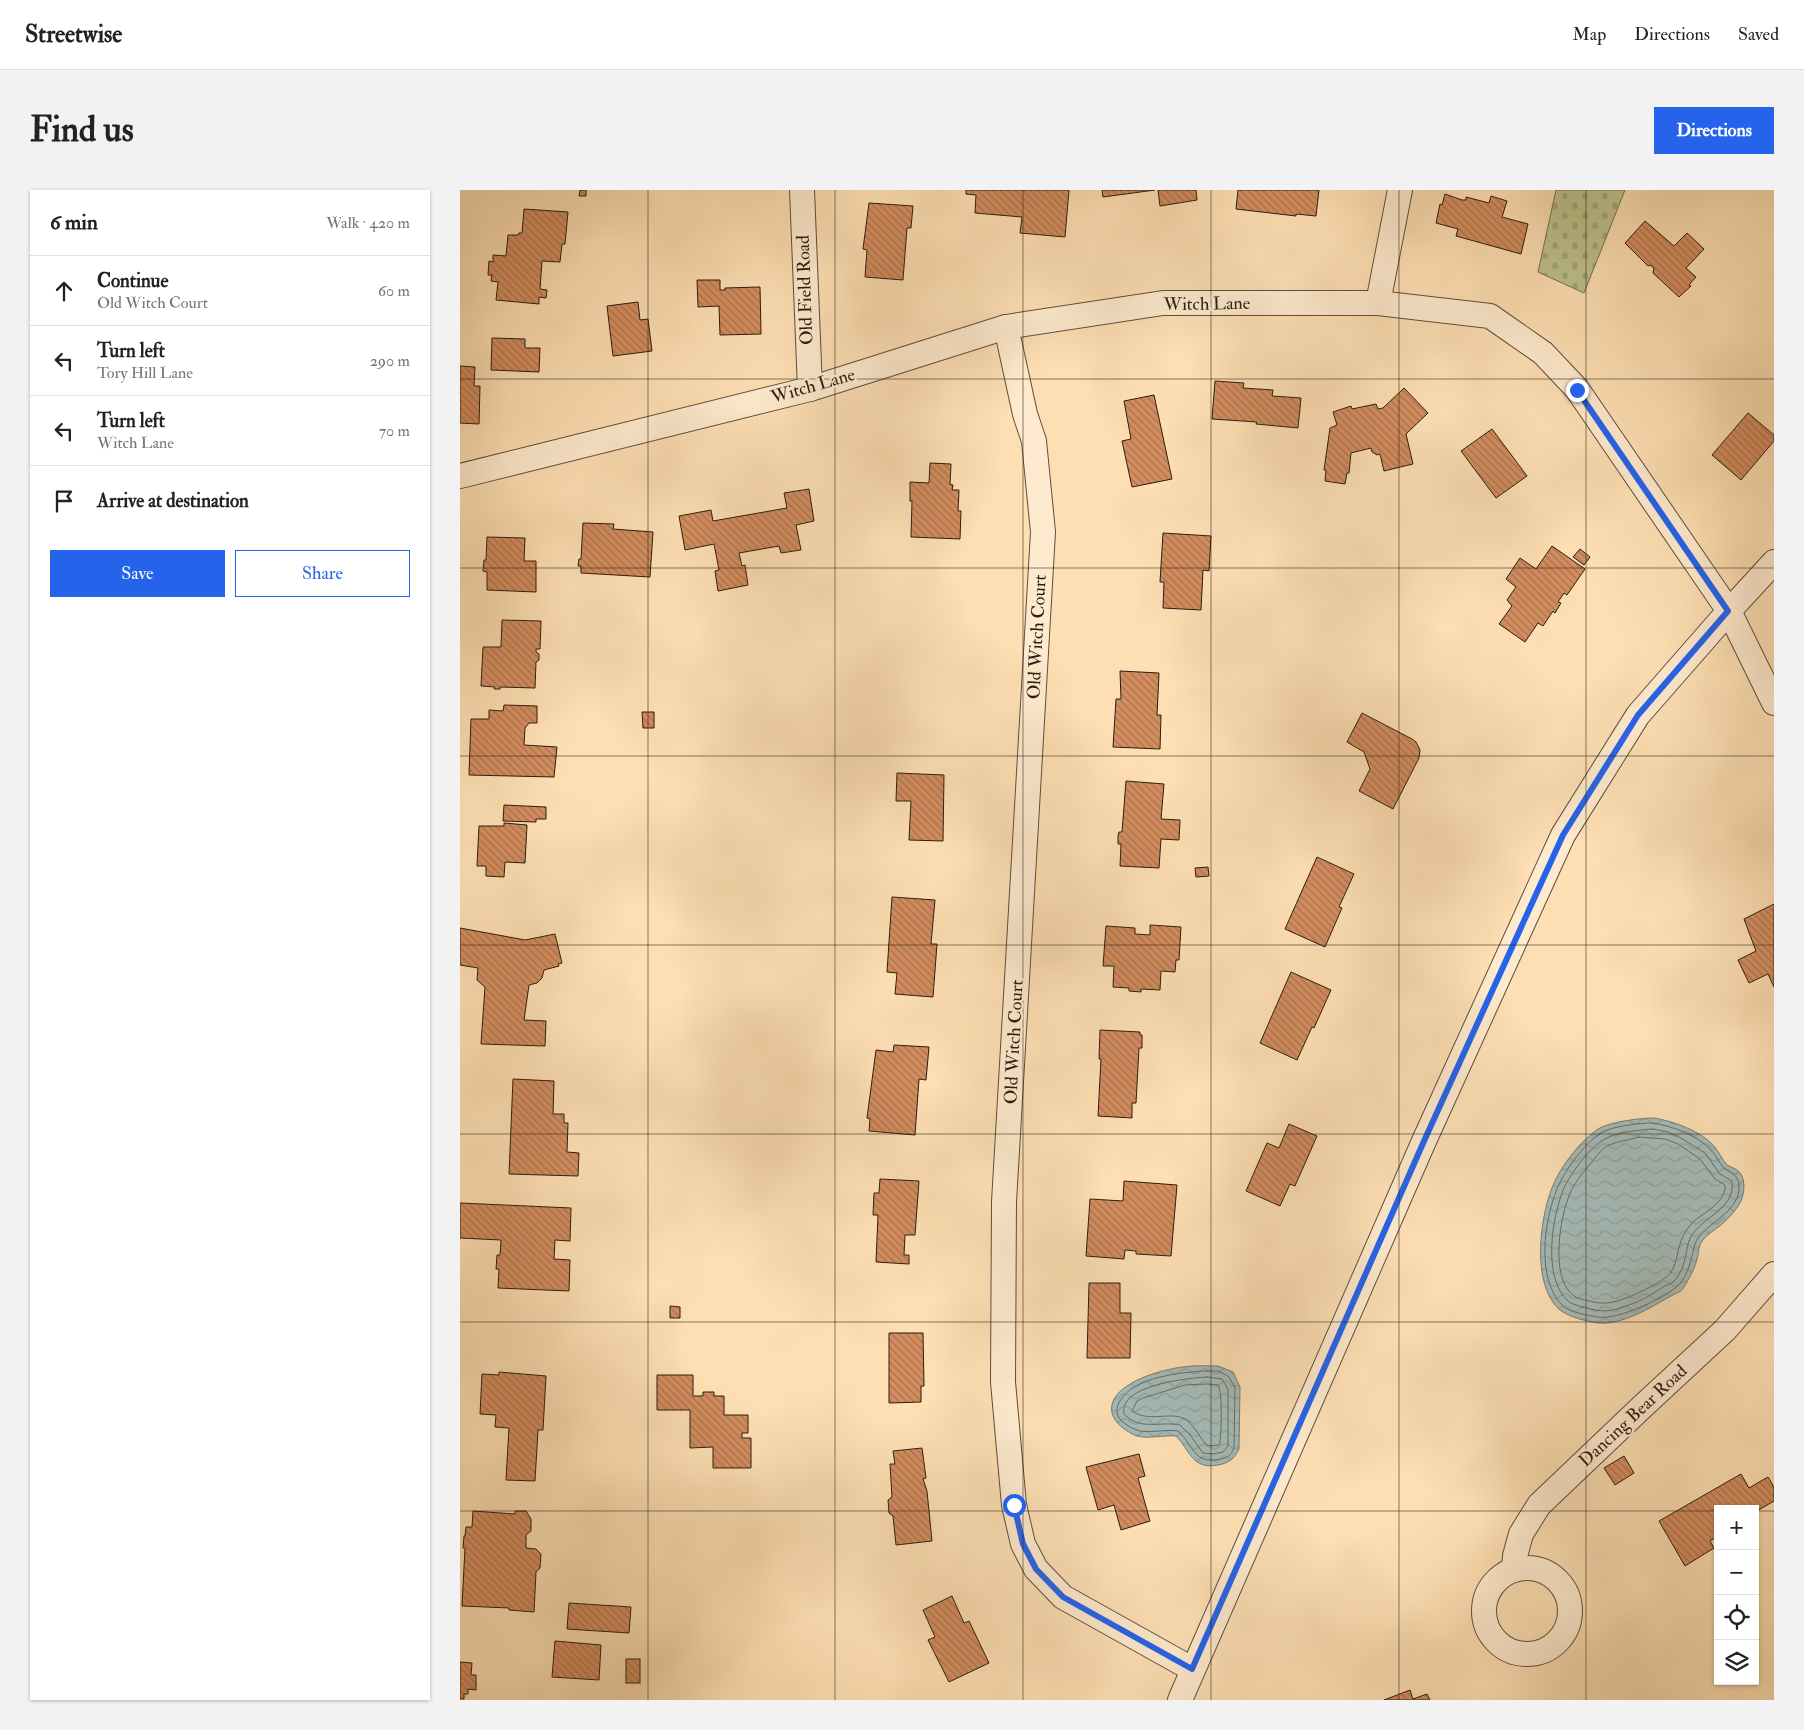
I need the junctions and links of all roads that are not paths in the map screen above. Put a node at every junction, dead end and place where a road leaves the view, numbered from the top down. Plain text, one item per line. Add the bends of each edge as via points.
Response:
1 (802, 190) edge
2 (1400, 190) edge
3 (1378, 303) junction
4 (1006, 327) junction
5 (810, 389) junction
6 (460, 476) edge
7 (1774, 562) edge
8 (1728, 611) junction
9 (1774, 703) edge
10 (1774, 1274) edge
11 (1514, 1570) dead end
12 (1192, 1669) junction
13 (1180, 1700) edge

1 - 5 street, Old Field Road
2 - 3 street
3 - 4 street, Witch Lane via 1163,303
3 - 8 street, Witch Lane via 1490,316 1543,353 1577,390
4 - 5 street, Witch Lane
4 - 12 street, Old Witch Court via 1024,414 1034,441 1043,532 1004,1202 1002,1382 1014,1505 1023,1544 1036,1569 1063,1597
5 - 6 street, Witch Lane
7 - 8 street
8 - 9 street, Witch Lane
8 - 12 street via 1638,715 1563,835 1424,1141
10 - 11 street, Dancing Bear Road via 1725,1330 1539,1505 1521,1534
12 - 13 street

